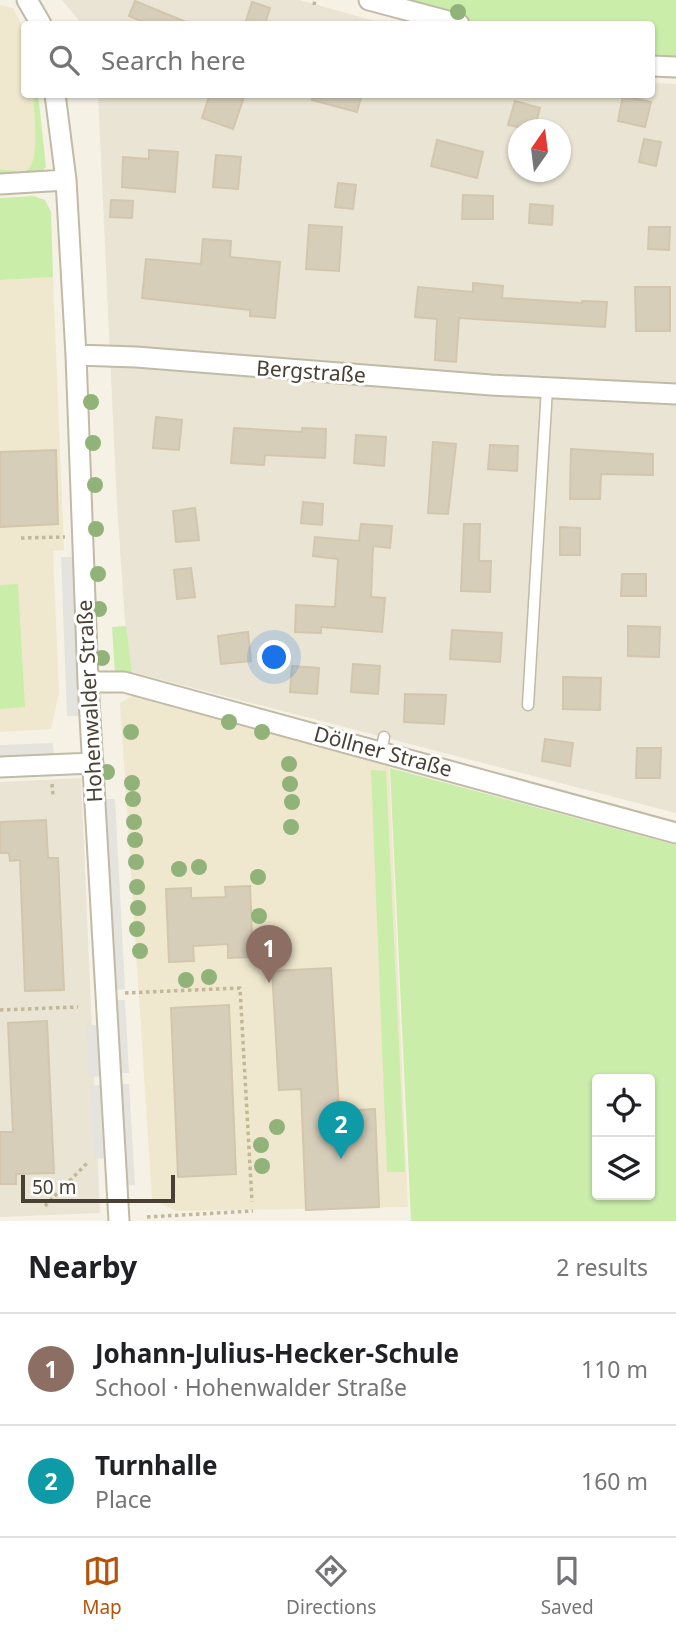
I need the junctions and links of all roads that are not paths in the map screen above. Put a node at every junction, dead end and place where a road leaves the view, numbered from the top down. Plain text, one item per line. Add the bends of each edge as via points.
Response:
1 (27, 0) edge
2 (369, 0) edge
3 (39, 21) edge
4 (448, 21) edge
5 (655, 66) edge
6 (676, 66) edge
7 (56, 98) edge
8 (66, 180) junction
9 (0, 184) edge
10 (76, 355) junction
11 (547, 388) junction
12 (676, 394) edge
13 (88, 682) junction
14 (528, 705) dead end
15 (93, 763) junction
16 (0, 767) edge
17 (676, 833) edge
18 (119, 1221) edge

1 - 3 street
2 - 4 street
5 - 6 street
7 - 8 street, Hohenwalder Straße
8 - 9 street
8 - 10 street, Hohenwalder Straße
10 - 11 street, Bergstraße
10 - 13 street, Hohenwalder Straße
11 - 12 street, Bergstraße
11 - 14 lane
13 - 15 street, Hohenwalder Straße
13 - 17 street, Döllner Straße via 124,682 382,745
15 - 16 street
15 - 18 street, Hohenwalder Straße

